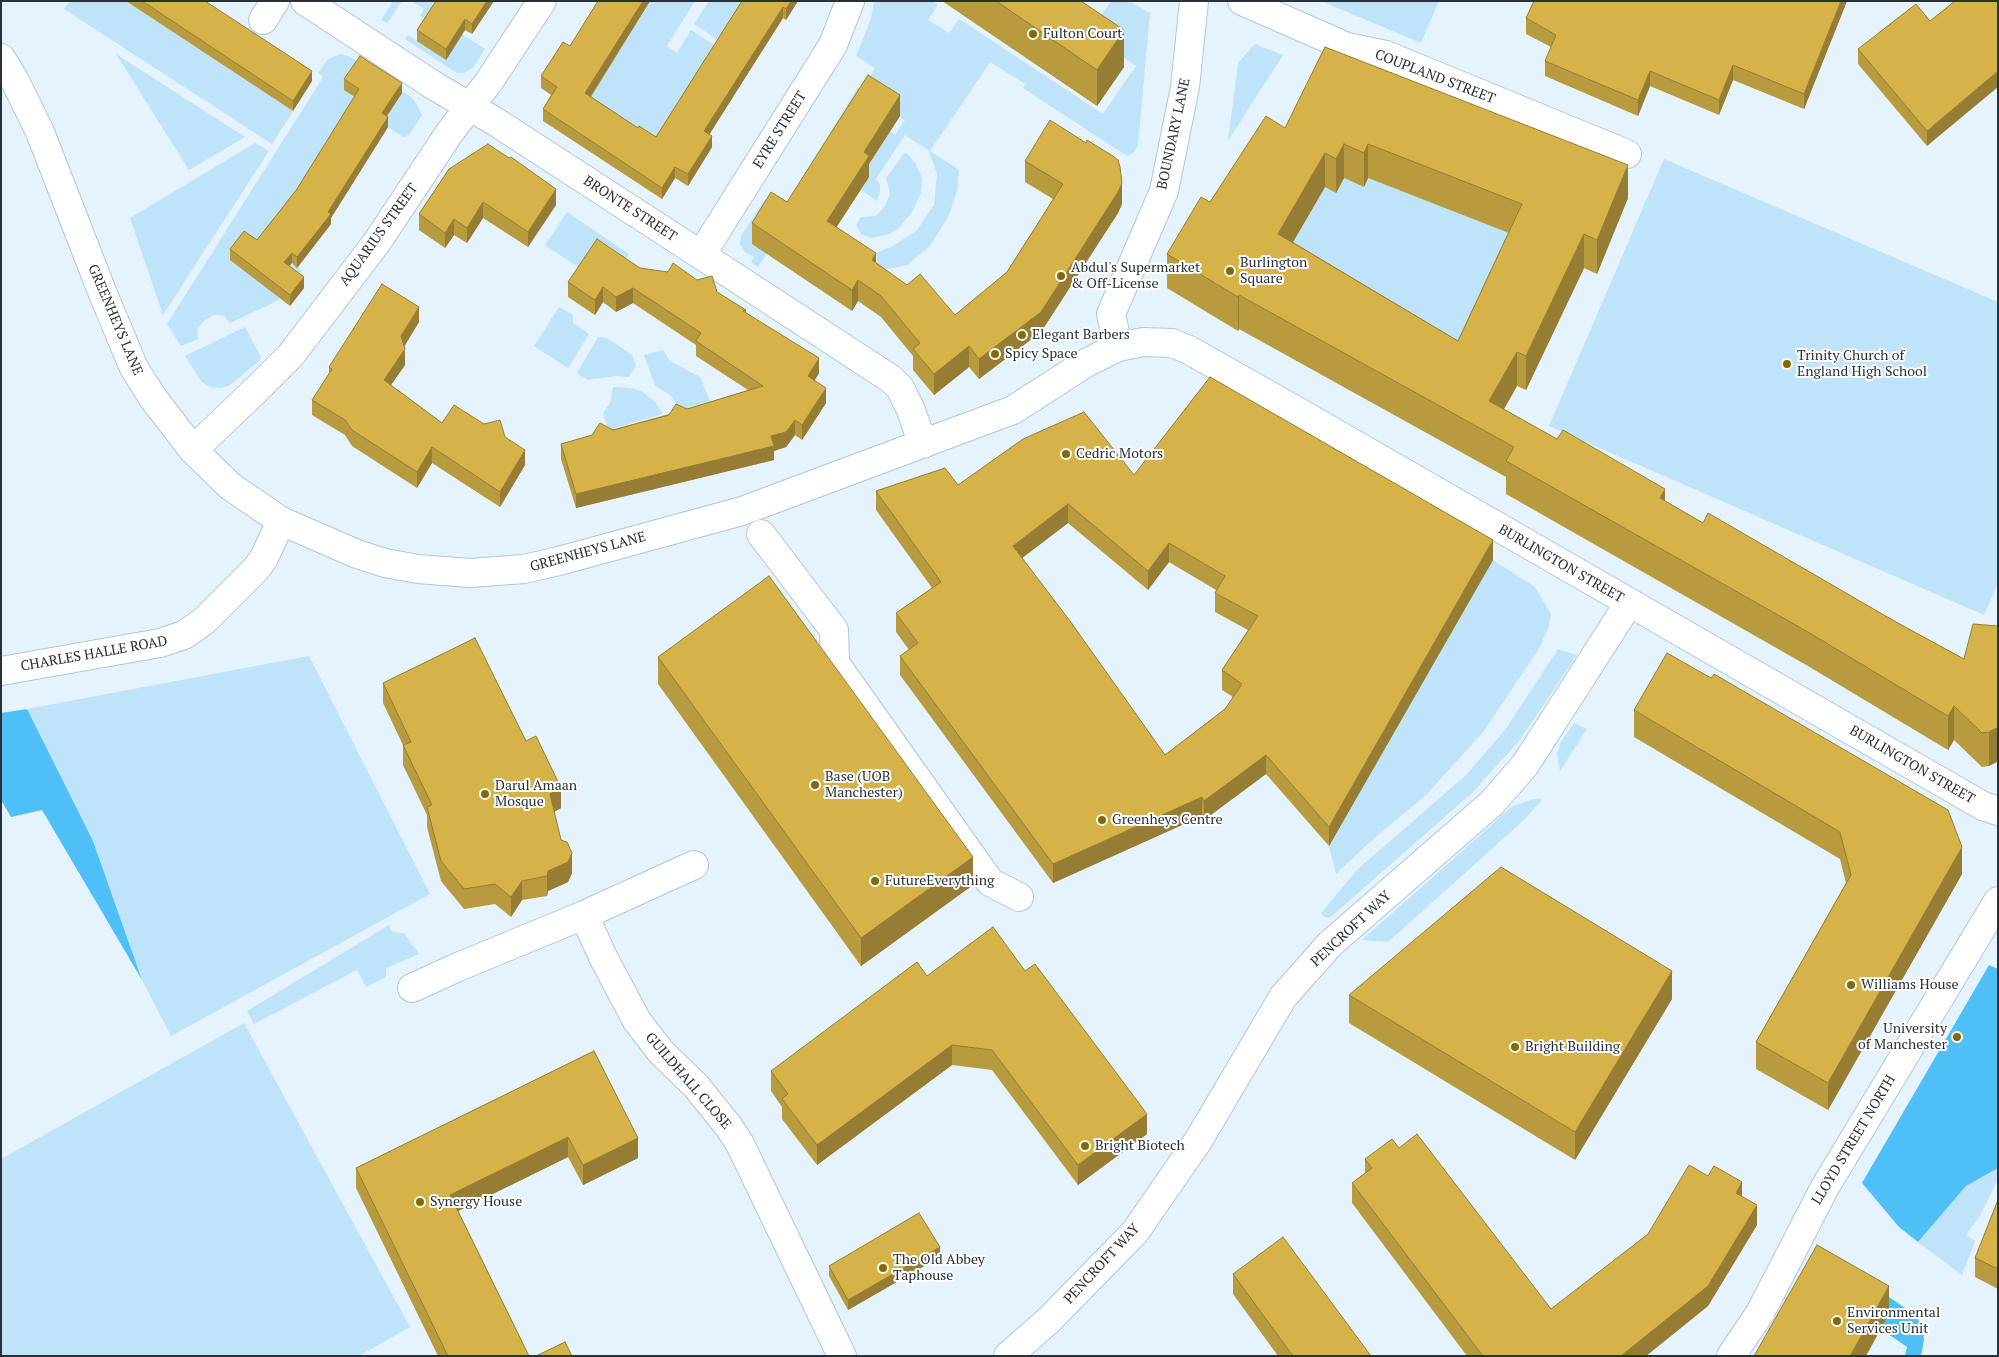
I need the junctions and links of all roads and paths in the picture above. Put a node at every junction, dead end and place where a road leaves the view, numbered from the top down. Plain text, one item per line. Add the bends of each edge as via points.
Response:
1 (305, 1) edge
2 (542, 1) edge
3 (850, 1) edge
4 (1194, 1) edge
5 (1242, 1) edge
6 (1, 58) edge
7 (468, 106) junction
8 (1627, 154) dead end
9 (701, 255) junction
10 (1118, 347) junction
11 (923, 444) junction
12 (193, 450) junction
13 (281, 521) junction
14 (761, 534) dead end
15 (1629, 603) junction
16 (1, 671) edge
17 (1998, 810) edge
18 (694, 865) dead end
19 (1019, 897) dead end
20 (1998, 901) edge
21 (584, 915) junction
22 (412, 988) dead end
23 (842, 1356) edge
24 (1008, 1356) edge
25 (1731, 1356) edge

1 - 7 street, BRONTE STREET
2 - 7 street, AQUARIUS STREET via 488,83
3 - 9 street, EYRE STREET via 833,45
4 - 10 street, BOUNDARY LANE via 1185,87 1164,191 1110,314
5 - 8 street, COUPLAND STREET via 1346,47 1386,55
6 - 12 street, GREENHEYS LANE via 40,132 134,368 166,417
7 - 9 street, BRONTE STREET
7 - 12 street, AQUARIUS STREET via 377,242 291,355
9 - 11 street, BRONTE STREET via 891,379 900,388
10 - 11 street, GREENHEYS LANE via 1086,363 1013,410
10 - 15 street, BURLINGTON STREET via 1159,341 1189,350
11 - 13 street, GREENHEYS LANE via 742,511 559,562 524,568 470,573 418,569 356,554
12 - 13 street, GREENHEYS LANE via 230,486
13 - 16 street, CHARLES HALLE ROAD via 256,569 184,635 160,644
14 - 19 street via 834,630 835,663 990,882
15 - 17 street, BURLINGTON STREET via 1983,806
15 - 24 street, PENCROFT WAY via 1525,766 1492,804 1330,944 1283,997 1198,1142 1135,1232 1049,1320
18 - 21 street
20 - 25 street, LLOYD STREET NORTH via 1826,1187 1760,1313
21 - 22 street
21 - 23 street, GUILDHALL CLOSE via 637,1022 661,1052 696,1086 740,1144

